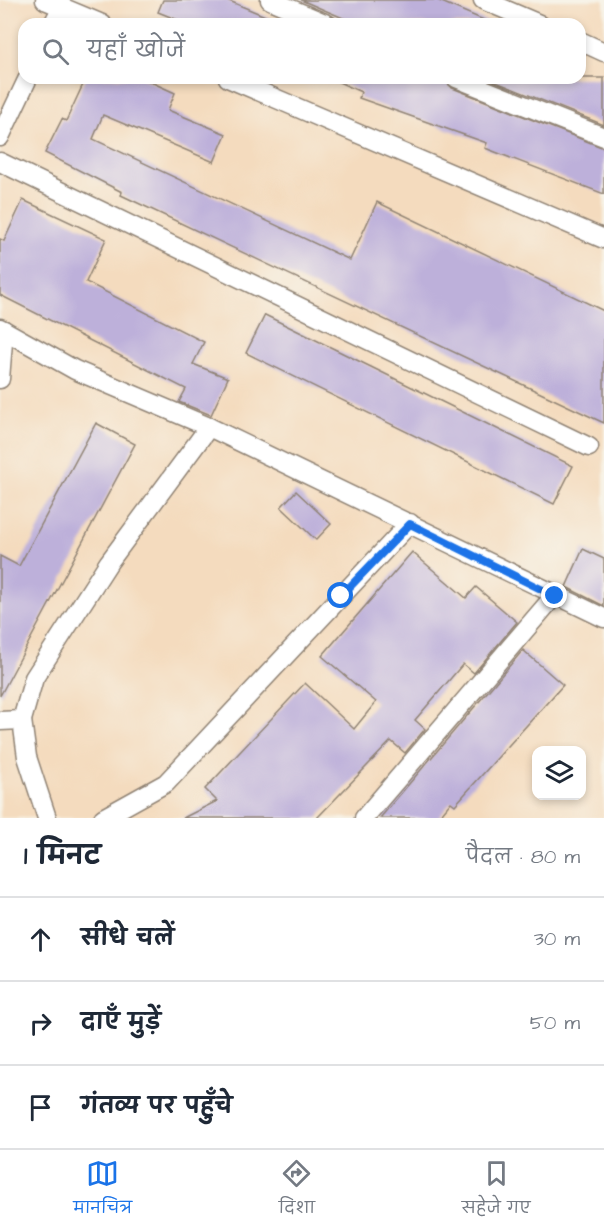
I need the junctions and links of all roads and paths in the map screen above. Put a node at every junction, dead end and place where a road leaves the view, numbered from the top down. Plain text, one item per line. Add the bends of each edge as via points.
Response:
1 (270, 0) edge
2 (483, 0) edge
3 (53, 4) edge
4 (86, 8) edge
5 (313, 18) edge
6 (525, 18) edge
7 (586, 44) edge
8 (604, 52) edge
9 (25, 84) edge
10 (242, 84) edge
11 (471, 84) edge
12 (0, 137) edge
13 (604, 137) edge
14 (0, 162) edge
15 (604, 239) edge
16 (2, 329) edge
17 (0, 379) edge
18 (209, 427) junction
19 (589, 447) dead end
20 (410, 524) junction
21 (555, 596) junction
22 (604, 618) edge
23 (22, 720) junction
24 (0, 721) edge
25 (47, 818) edge
26 (102, 818) edge
27 (364, 818) edge

1 - 5 street
2 - 6 street
3 - 4 street
7 - 8 street
9 - 12 street
10 - 15 street
11 - 13 street
14 - 19 street
16 - 17 street
16 - 18 street via 75,370
18 - 20 street
18 - 23 street via 109,562 34,678
20 - 21 street
20 - 26 street via 166,783
21 - 22 street
21 - 27 street
23 - 24 street
23 - 25 street via 27,757

